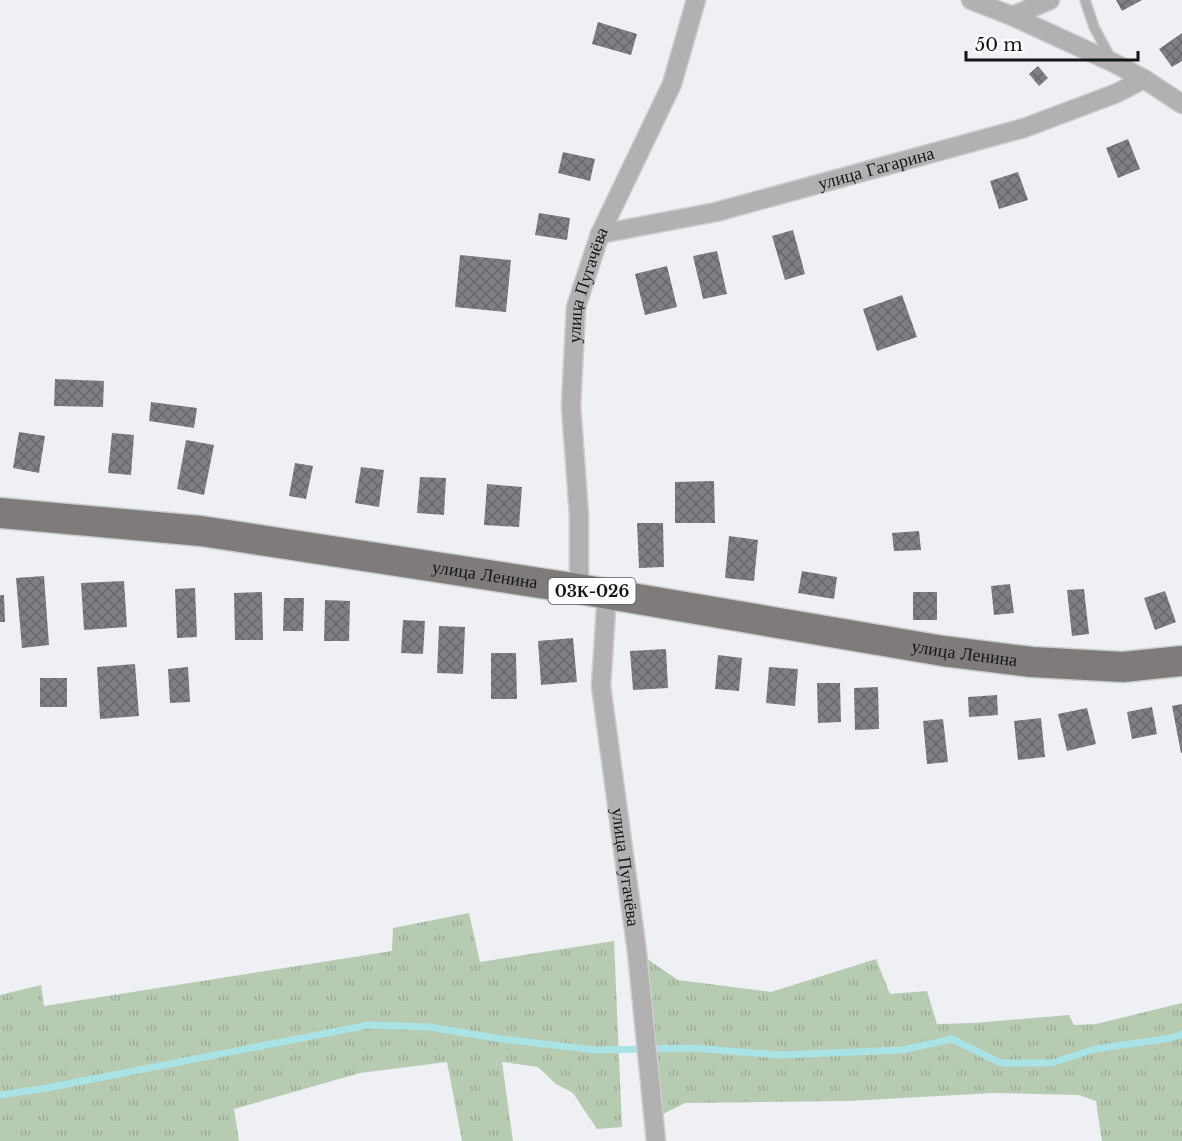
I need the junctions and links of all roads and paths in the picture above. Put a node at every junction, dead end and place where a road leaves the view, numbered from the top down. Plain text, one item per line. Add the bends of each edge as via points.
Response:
1 (696, 0) edge
2 (971, 0) edge
3 (1050, 0) edge
4 (1085, 0) edge
5 (1012, 16) junction
6 (1112, 62) junction
7 (1144, 79) junction
8 (1182, 104) edge
9 (600, 234) junction
10 (0, 513) edge
11 (593, 591) junction
12 (1182, 661) edge
13 (656, 1141) edge

1 - 9 street, улица Пугачёва via 672,84
2 - 5 street
3 - 5 street
4 - 6 lane
5 - 6 street
6 - 7 street
7 - 8 street
7 - 9 street, улица Гагарина via 1024,128 716,212
9 - 11 street, улица Пугачёва via 576,307 571,406 579,515
10 - 11 main road, улица Ленина / 03К-026 via 201,531
11 - 12 main road, улица Ленина / 03К-026 via 1032,663 1123,668
11 - 13 street, улица Пугачёва

